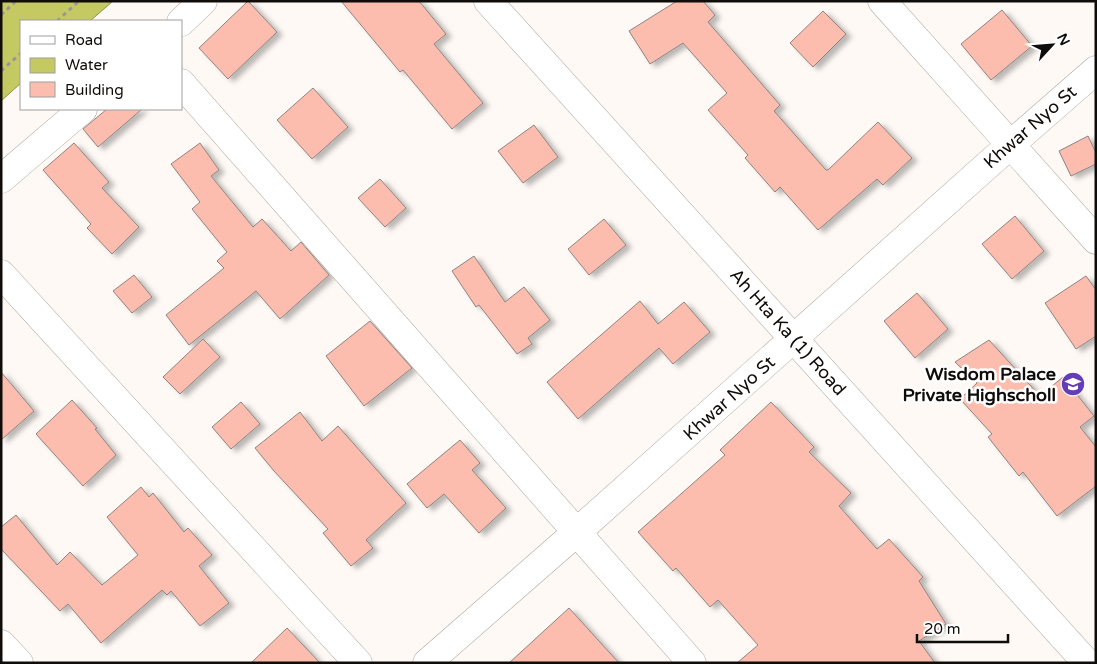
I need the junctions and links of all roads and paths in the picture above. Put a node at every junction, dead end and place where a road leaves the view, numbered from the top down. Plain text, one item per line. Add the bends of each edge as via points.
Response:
1 (16, 1) edge
2 (79, 1) edge
3 (203, 1) edge
4 (488, 1) edge
5 (882, 1) edge
6 (1, 14) edge
7 (58, 20) edge
8 (182, 21) edge
9 (20, 54) edge
10 (1096, 70) edge
11 (1, 71) edge
12 (182, 84) edge
13 (82, 110) edge
14 (1010, 144) junction
15 (1, 179) edge
16 (1096, 240) edge
17 (1, 274) edge
18 (794, 339) junction
19 (577, 532) junction
20 (1, 644) edge
21 (19, 663) edge
22 (358, 663) edge
23 (427, 663) edge
24 (692, 663) edge
25 (1087, 663) edge

1 - 6 path
2 - 7 path
3 - 8 street
4 - 18 street, Ah Hta Ka (1) Road
5 - 14 street
9 - 11 path
10 - 14 street, Khwar Nyo St
12 - 19 street
13 - 15 street
14 - 16 street
14 - 18 street, Khwar Nyo St
17 - 22 street
18 - 19 street, Khwar Nyo St
18 - 25 street, Ah Hta Ka (1) Road
19 - 23 street, Khwar Nyo St
19 - 24 street
20 - 21 street

